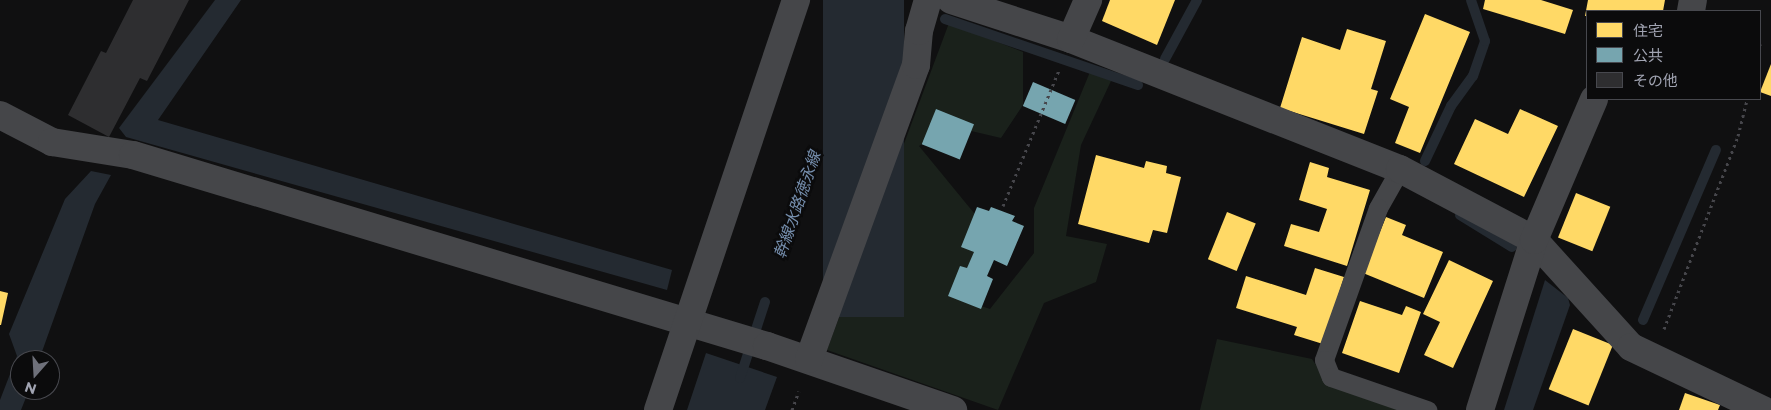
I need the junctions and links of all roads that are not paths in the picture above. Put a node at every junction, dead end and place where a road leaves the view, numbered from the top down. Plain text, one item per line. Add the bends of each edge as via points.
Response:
1 (796, 0) edge
2 (928, 0) edge
3 (951, 0) edge
4 (1088, 0) edge
5 (1072, 39) junction
6 (1594, 100) edge
7 (0, 115) edge
8 (1400, 169) junction
9 (1534, 240) junction
10 (688, 322) junction
11 (809, 359) junction
12 (658, 410) edge
13 (953, 410) edge
14 (1427, 410) edge
15 (1480, 410) edge
16 (1763, 410) edge

1 - 10 street
2 - 11 street via 919,32 916,65
3 - 5 street
4 - 5 street
5 - 8 street
6 - 9 street
7 - 10 street via 52,142 133,155
8 - 9 street
8 - 14 lane via 1378,208 1324,360 1331,378
9 - 15 street
9 - 16 street via 1631,347
10 - 11 street
10 - 12 street
11 - 13 street

